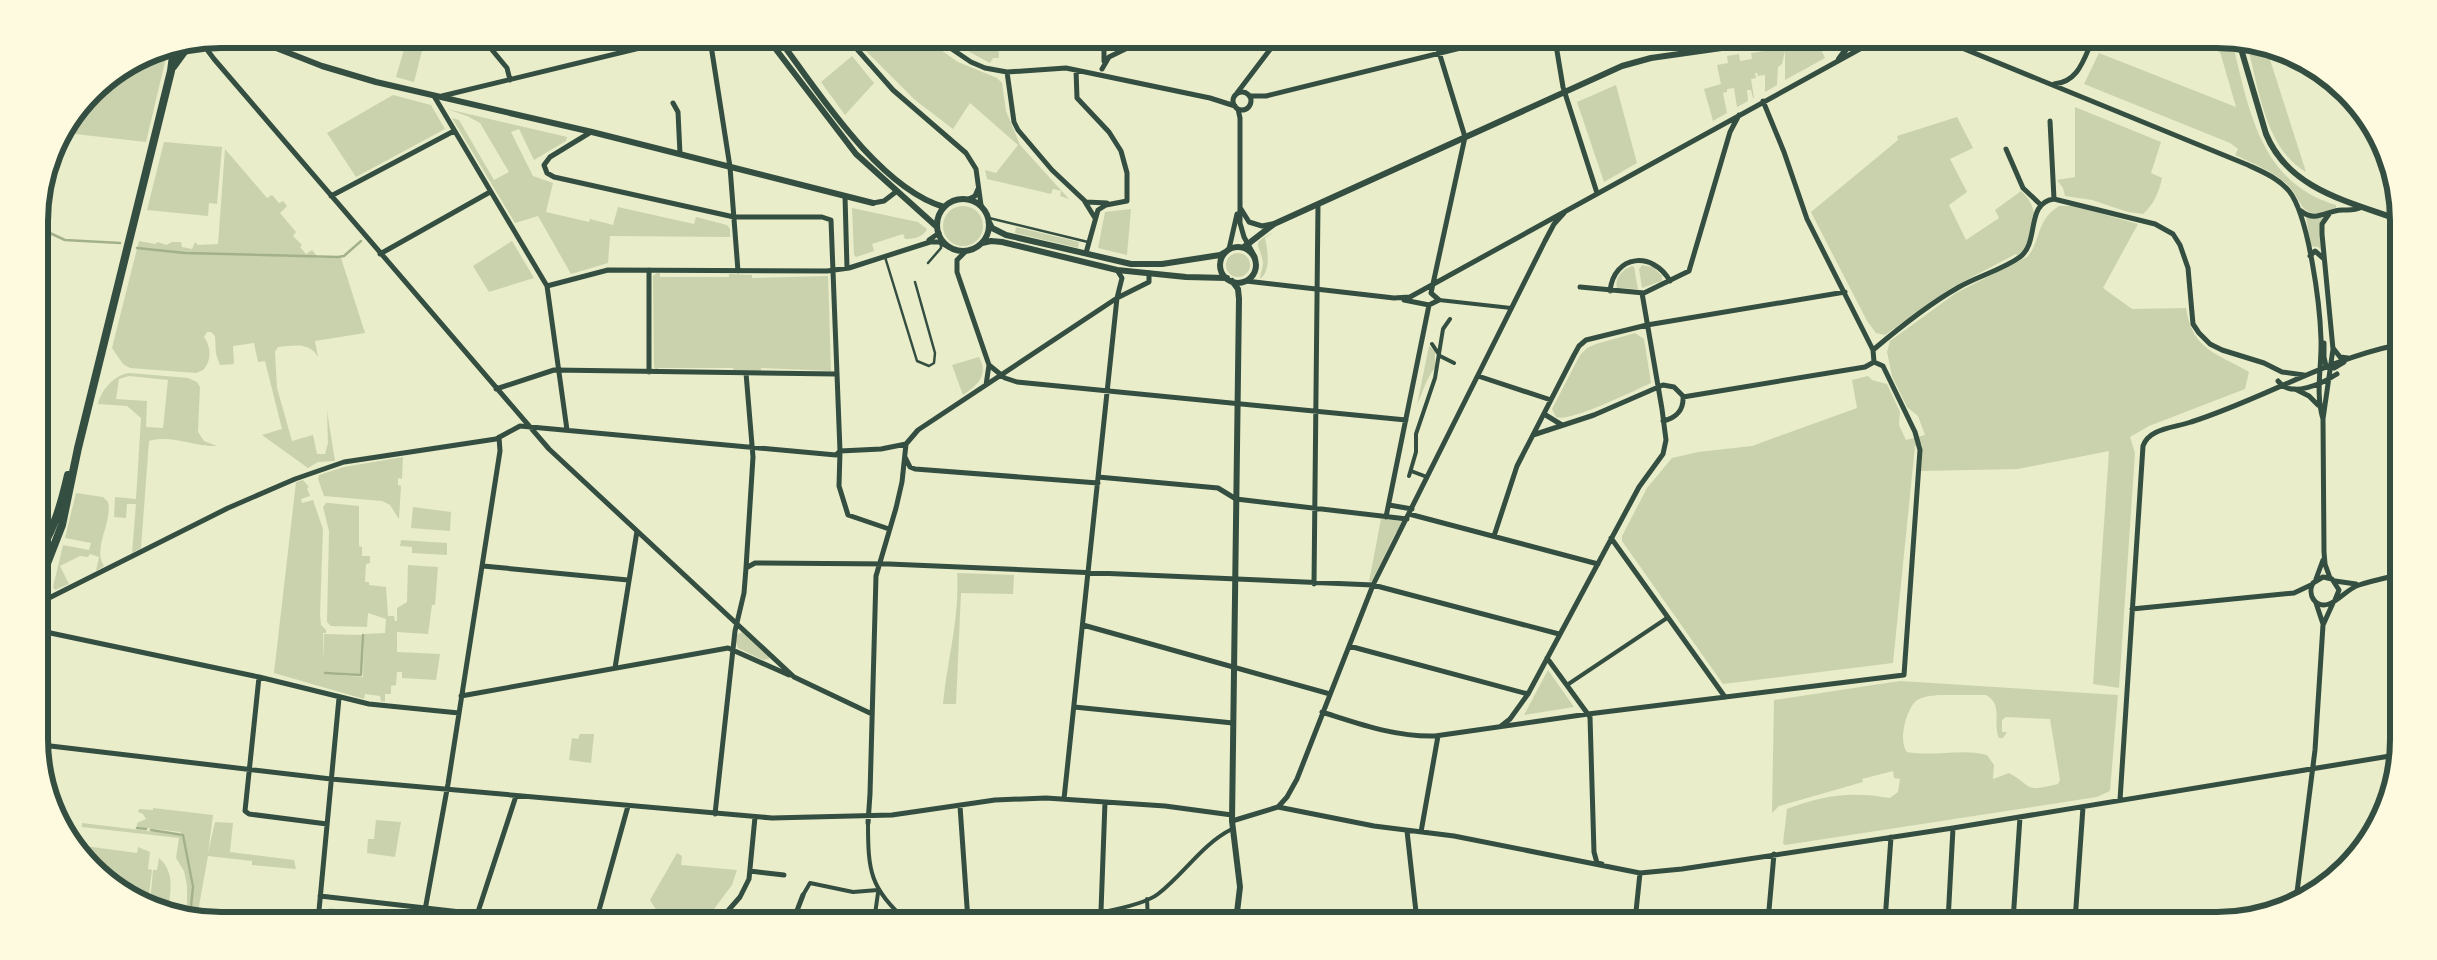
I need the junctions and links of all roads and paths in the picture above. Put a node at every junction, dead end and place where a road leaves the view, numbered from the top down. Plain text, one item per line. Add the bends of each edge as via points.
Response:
1 (208, 48) edge
2 (278, 48) edge
3 (490, 48) edge
4 (640, 48) edge
5 (711, 48) edge
6 (775, 48) edge
7 (786, 48) edge
8 (856, 48) edge
9 (950, 48) edge
10 (1104, 48) edge
11 (1110, 48) edge
12 (1124, 48) edge
13 (1271, 48) edge
14 (1437, 48) edge
15 (1459, 48) edge
16 (1557, 48) edge
17 (1724, 48) edge
18 (1847, 48) edge
19 (1861, 48) edge
20 (1963, 48) edge
21 (2088, 48) edge
22 (2241, 49) edge
23 (185, 51) edge
24 (1117, 51) junction
25 (1438, 53) junction
26 (173, 54) edge
27 (1840, 59) junction
28 (1102, 69) junction
29 (1076, 70) junction
30 (171, 71) junction
31 (1006, 72) junction
32 (1100, 75) junction
33 (510, 80) junction
34 (2054, 84) junction
35 (1244, 85) junction
36 (475, 89) junction
37 (1245, 92) junction
38 (1565, 92) junction
39 (1236, 95) junction
40 (1250, 96) junction
41 (435, 99) junction
42 (456, 101) junction
43 (1222, 101) junction
44 (1763, 101) junction
45 (673, 103) dead end
46 (1236, 108) junction
47 (1246, 109) junction
48 (1739, 114) junction
49 (1240, 118) junction
50 (2050, 121) dead end
51 (454, 131) junction
52 (592, 132) junction
53 (1465, 137) junction
54 (2006, 149) dead end
55 (680, 154) junction
56 (730, 167) junction
57 (979, 186) junction
58 (897, 191) junction
59 (490, 192) junction
60 (1597, 193) junction
61 (331, 196) junction
62 (845, 196) junction
63 (1082, 198) junction
64 (969, 199) junction
65 (2054, 199) junction
66 (873, 203) joint
67 (1113, 203) junction
68 (1239, 204) junction
69 (1318, 204) junction
70 (981, 205) junction
71 (1574, 205) junction
72 (2041, 205) junction
73 (2362, 206) junction
74 (944, 207) junction
75 (2301, 210) junction
76 (2329, 214) junction
77 (2390, 216) edge
78 (734, 217) junction
79 (1094, 218) junction
80 (989, 220) junction
81 (1271, 225) junction
82 (940, 236) junction
83 (1088, 242) junction
84 (982, 243) junction
85 (1247, 246) junction
86 (1228, 250) junction
87 (966, 251) junction
88 (380, 254) junction
89 (1086, 254) junction
90 (2310, 256) junction
91 (885, 257) junction
92 (2324, 261) junction
93 (928, 263) dead end
94 (847, 268) junction
95 (649, 270) junction
96 (1117, 270) junction
97 (738, 271) junction
98 (834, 271) junction
99 (1150, 273) junction
100 (1229, 280) junction
101 (1670, 281) junction
102 (915, 282) dead end
103 (1244, 282) junction
104 (1435, 283) junction
105 (547, 286) junction
106 (1580, 287) dead end
107 (1238, 289) junction
108 (1318, 290) junction
109 (1610, 290) junction
110 (1845, 292) junction
111 (1642, 293) junction
112 (1117, 298) junction
113 (1394, 298) junction
114 (1439, 300) junction
115 (1429, 305) junction
116 (1511, 308) junction
117 (1450, 319) dead end
118 (2319, 323) junction
119 (1647, 325) junction
120 (1432, 344) dead end
121 (2332, 346) junction
122 (2390, 347) edge
123 (1872, 350) junction
124 (2359, 355) junction
125 (1440, 356) junction
126 (2351, 358) junction
127 (1874, 362) junction
128 (2319, 362) junction
129 (1454, 363) dead end
130 (988, 365) junction
131 (2270, 367) junction
132 (2330, 367) junction
133 (2318, 369) junction
134 (558, 370) junction
135 (649, 372) junction
136 (746, 373) junction
137 (837, 374) junction
138 (2308, 374) junction
139 (2337, 374) junction
140 (1002, 376) junction
141 (1478, 376) junction
142 (2329, 379) junction
143 (2280, 384) junction
144 (2318, 385) junction
145 (986, 386) junction
146 (1658, 387) junction
147 (2292, 388) junction
148 (496, 390) junction
149 (1107, 392) junction
150 (1683, 397) junction
151 (1551, 400) junction
152 (2324, 401) junction
153 (1236, 405) junction
154 (2320, 408) junction
155 (1315, 412) junction
156 (1544, 414) junction
157 (2323, 419) junction
158 (1406, 420) junction
159 (1664, 421) junction
160 (527, 426) junction
161 (1562, 426) junction
162 (567, 430) junction
163 (1533, 435) junction
164 (499, 437) junction
165 (906, 444) junction
166 (78, 448) junction
167 (752, 448) junction
168 (840, 450) junction
169 (904, 455) junction
170 (1428, 477) junction
171 (1098, 480) junction
172 (1236, 499) junction
173 (1389, 505) junction
174 (1314, 507) junction
175 (1410, 514) junction
176 (1386, 517) junction
177 (890, 529) junction
178 (637, 531) junction
179 (1494, 536) junction
180 (48, 538) edge
181 (1611, 538) junction
182 (2324, 552) junction
183 (48, 561) edge
184 (879, 563) junction
185 (1598, 564) junction
186 (483, 566) junction
187 (746, 568) junction
188 (1088, 573) junction
189 (2390, 577) edge
190 (2316, 579) junction
191 (2332, 579) junction
192 (628, 580) junction
193 (1235, 580) junction
194 (1314, 584) junction
195 (2359, 584) junction
196 (1374, 585) junction
197 (2311, 585) junction
198 (2294, 593) junction
199 (48, 598) edge
200 (2314, 601) junction
201 (2334, 602) junction
202 (2132, 609) junction
203 (1668, 618) junction
204 (736, 622) junction
205 (1083, 625) junction
206 (2323, 625) junction
207 (48, 632) edge
208 (1559, 634) junction
209 (1349, 646) junction
210 (733, 649) junction
211 (1547, 658) junction
212 (1234, 667) junction
213 (615, 668) junction
214 (259, 677) junction
215 (794, 677) junction
216 (1567, 685) junction
217 (1330, 694) junction
218 (1528, 694) junction
219 (461, 696) junction
220 (1724, 697) junction
221 (339, 698) junction
222 (1074, 707) junction
223 (1322, 712) junction
224 (459, 713) junction
225 (872, 714) junction
226 (1588, 714) junction
227 (1233, 723) junction
228 (1499, 727) junction
229 (1438, 736) junction
230 (48, 746) edge
231 (2388, 757) edge
232 (2312, 768) junction
233 (248, 769) junction
234 (331, 779) junction
235 (447, 789) junction
236 (516, 796) junction
237 (1064, 799) junction
238 (2120, 800) junction
239 (1105, 802) junction
240 (628, 806) junction
241 (960, 806) junction
242 (2084, 806) junction
243 (1278, 807) junction
244 (715, 814) junction
245 (867, 815) junction
246 (755, 817) junction
247 (2020, 817) junction
248 (1233, 822) junction
249 (868, 823) joint
250 (327, 824) junction
251 (1953, 828) junction
252 (1407, 831) junction
253 (1422, 832) junction
254 (1891, 837) junction
255 (1774, 854) junction
256 (1609, 867) junction
257 (750, 871) junction
258 (1640, 873) junction
259 (784, 874) dead end
260 (878, 891) junction
261 (2297, 892) edge
262 (803, 895) joint
263 (320, 896) junction
264 (1147, 899) junction
265 (425, 908) junction
266 (728, 910) edge
267 (1101, 911) junction
268 (319, 912) edge
269 (424, 912) edge
270 (460, 912) edge
271 (479, 912) edge
272 (599, 912) edge
273 (796, 912) edge
274 (875, 912) edge
275 (898, 912) edge
276 (967, 912) edge
277 (1097, 912) edge
278 (1148, 912) edge
279 (1237, 912) edge
280 (1416, 912) edge
281 (1636, 912) edge
282 (1769, 912) edge
283 (1886, 912) edge
284 (1948, 912) edge
285 (2014, 912) edge
286 (2076, 912) edge

1 - 61 street
2 - 41 street via 341,72
3 - 33 street via 507,68
4 - 33 street
5 - 56 street
6 - 58 street via 845,141
7 - 74 street via 861,147 922,197
8 - 57 street via 893,90 966,153 976,169
9 - 31 street via 984,68
10 - 28 street
11 - 24 street
12 - 24 street
13 - 35 street
14 - 25 street
15 - 25 street
16 - 38 street
17 - 38 street via 1634,62
18 - 27 street
19 - 27 street
20 - 34 street
21 - 34 street via 2077,73 2064,83
22 - 73 street via 2266,134 2285,165 2318,190
23 - 30 main road
24 - 28 street
25 - 40 street via 1266,96
25 - 53 street
26 - 30 main road
27 - 44 street
28 - 32 street
29 - 31 street via 1056,67
29 - 32 street
29 - 67 street via 1078,98 1109,132 1121,151 1128,199
30 - 166 main road
31 - 63 street via 1018,130 1052,170
32 - 43 street
33 - 36 street
34 - 75 street via 2271,176 2289,190
35 - 37 street
35 - 39 street
36 - 41 street
36 - 42 street via 455,97
37 - 39 street
37 - 40 street
38 - 53 street
38 - 60 street
39 - 43 street
39 - 46 street
40 - 47 street via 1251,103
41 - 42 street
41 - 51 street
42 - 52 street
43 - 46 street
44 - 48 street
44 - 110 street via 1807,219
45 - 55 street via 678,112
46 - 47 street
46 - 49 street
47 - 49 street
48 - 60 street
48 - 101 street via 1730,132 1689,271
49 - 68 street
50 - 65 street
51 - 59 street
51 - 61 street
52 - 55 street
52 - 78 street via 550,156 544,165 547,173
53 - 69 street
53 - 104 street
54 - 72 street via 2023,188
55 - 56 street
56 - 62 street
56 - 78 street
57 - 64 street via 975,196
57 - 70 street
58 - 66 street via 884,201
58 - 82 street via 926,215
59 - 88 street
59 - 105 street
60 - 71 street
61 - 88 street
62 - 66 street
62 - 94 street
63 - 67 street via 1090,204
63 - 79 street via 1091,208
64 - 70 street
64 - 74 street via 956,200
65 - 72 street
65 - 131 street via 2155,224 2172,234 2180,245 2188,268 2193,324 2199,333 2216,348
67 - 79 street via 1102,207
68 - 81 street via 1249,222
68 - 85 street
68 - 86 street
69 - 81 street
69 - 108 street
70 - 80 street
71 - 104 street
71 - 116 street via 1554,224
72 - 123 street via 2034,215 2031,239 2019,258 1958,288
73 - 76 street via 2349,212 2338,210
73 - 77 street
74 - 82 street via 939,215
75 - 76 street via 2310,216
75 - 90 street
76 - 92 street via 2322,227
78 - 97 street
78 - 98 street via 826,217 832,225
79 - 83 street
80 - 83 lane
80 - 84 street via 988,234
80 - 89 street via 992,228 1006,235
81 - 85 street
82 - 87 street via 949,247
82 - 91 street
82 - 93 lane via 941,248
83 - 89 street
84 - 87 street
84 - 96 street via 1002,242
85 - 86 street
85 - 103 street via 1255,257 1256,269
86 - 89 street via 1153,265 1130,264
86 - 100 street via 1221,266
87 - 130 street via 957,260 957,272
88 - 148 street
90 - 92 street via 2315,251 2319,252
90 - 118 street
91 - 94 street
91 - 102 lane via 917,361 929,366 934,363 935,353
92 - 121 street
94 - 98 street
95 - 97 street
95 - 105 street via 600,271
95 - 135 street
96 - 99 street
96 - 112 street via 1122,278
97 - 98 street
98 - 137 street
99 - 100 street
99 - 112 street via 1149,282
100 - 103 street
100 - 107 street
101 - 109 street via 1653,263 1633,261 1615,272
101 - 111 street
103 - 107 street
103 - 108 street
104 - 113 street via 1410,297
104 - 114 street via 1431,293
105 - 134 street
106 - 109 street
107 - 153 street
108 - 113 street
108 - 155 street
109 - 111 street
110 - 119 street
110 - 123 street
111 - 119 street
112 - 140 street
112 - 149 street
113 - 115 street
114 - 115 street
114 - 116 street
115 - 158 street
116 - 141 street
117 - 125 street via 1443,328
118 - 128 street
118 - 132 street via 2324,357
119 - 146 street
119 - 151 street via 1586,340 1579,346
120 - 125 street
121 - 126 street via 2340,357
121 - 132 street
122 - 124 street
123 - 127 street
124 - 126 street
124 - 139 street
125 - 129 street
125 - 170 street via 1416,434 1416,452 1410,474
126 - 132 street
127 - 150 street via 1865,367
127 - 220 street via 1883,366 1916,432 1920,450 1904,676
128 - 133 street
128 - 138 street
130 - 140 street
130 - 145 street
131 - 138 street via 2289,374
131 - 143 street
132 - 133 street
132 - 142 street
132 - 144 street
133 - 138 street
133 - 144 street
134 - 135 street
134 - 148 street
134 - 162 street
135 - 136 street
136 - 137 street
136 - 167 street
137 - 168 street
138 - 143 street
139 - 142 street
139 - 152 street
140 - 145 street
140 - 149 street via 1016,382
141 - 151 street
141 - 170 street
142 - 144 street
142 - 152 street
143 - 147 street
143 - 202 street via 2274,390 2195,421 2155,432 2145,439
144 - 147 street
144 - 154 street
145 - 165 street via 918,430
146 - 150 street via 1674,386
146 - 159 street
146 - 161 street
147 - 154 street via 2309,396
148 - 160 street
149 - 153 street
149 - 171 street
150 - 159 street via 1681,410
151 - 156 street
152 - 157 street
153 - 155 street
153 - 172 street
154 - 157 street
155 - 158 street
155 - 174 street
156 - 161 street
156 - 163 street
157 - 182 street
158 - 173 street
159 - 181 street via 1664,454 1639,486
160 - 162 street
160 - 164 street via 514,428
160 - 178 street
161 - 163 street
162 - 167 street
163 - 179 street via 1517,466
164 - 186 street via 500,451
164 - 199 street via 344,462 311,472 228,508
165 - 168 street via 881,449
165 - 169 street
166 - 180 main road
166 - 183 main road via 62,525
167 - 168 street via 836,455
167 - 187 street
168 - 177 street via 839,486 848,515
169 - 171 street via 910,467 915,469
169 - 177 street via 902,482
170 - 175 street
171 - 172 street via 1218,488
171 - 188 street
172 - 174 street
172 - 193 street
173 - 175 street
173 - 176 street
174 - 176 street
174 - 194 street
175 - 176 street
175 - 179 street
175 - 196 street
177 - 184 street
178 - 192 street
178 - 204 street
179 - 185 street
181 - 185 street
181 - 203 street
182 - 190 street
182 - 191 street via 2326,568
184 - 187 street via 755,563
184 - 188 street
184 - 225 street
185 - 208 street
186 - 192 street
186 - 219 street
187 - 204 street
188 - 193 street
188 - 205 street
189 - 195 street
190 - 191 street
190 - 197 street
191 - 195 street
191 - 201 street via 2338,590
192 - 213 street
193 - 194 street
193 - 212 street
194 - 196 street
195 - 201 street
196 - 208 street
196 - 209 street
197 - 198 street
197 - 200 street
198 - 200 street
198 - 202 street
200 - 201 street via 2326,605
200 - 206 street
201 - 206 street
202 - 238 street
203 - 216 street
203 - 220 street
204 - 210 street
204 - 215 street
205 - 212 street
205 - 222 street
206 - 232 street
207 - 214 street
208 - 211 street
209 - 217 street
209 - 218 street
210 - 213 street
210 - 215 street
210 - 244 street
211 - 216 street
211 - 218 street
212 - 217 street
212 - 227 street
213 - 219 street
214 - 221 street
214 - 233 street
215 - 225 street
216 - 226 street
217 - 223 street
218 - 228 street via 1510,719
219 - 224 street
220 - 226 street
221 - 224 street via 377,706
221 - 234 street
222 - 227 street
222 - 237 street
223 - 229 street via 1390,733
223 - 243 street via 1297,779 1288,797
224 - 235 street
225 - 245 street
226 - 228 street
226 - 256 street via 1591,724 1594,852 1598,863
227 - 248 street
228 - 229 street
229 - 253 street
230 - 233 street
231 - 232 street
232 - 238 street
232 - 261 street
233 - 234 street
233 - 250 street via 247,813
234 - 235 street
234 - 250 street
235 - 236 street
235 - 265 street
236 - 240 street
236 - 271 street
237 - 239 street
237 - 241 street via 1004,800
238 - 242 street
239 - 248 street via 1165,806
239 - 267 street
240 - 244 street
240 - 272 street
241 - 245 street
241 - 276 street
242 - 247 street
242 - 286 street
243 - 248 street
243 - 252 street
244 - 246 street
245 - 246 street
245 - 249 street
246 - 257 street
247 - 251 street
247 - 285 street
248 - 264 street via 1155,897
248 - 279 street via 1240,887
249 - 260 street via 869,856
250 - 263 street
251 - 254 street
251 - 284 street
252 - 253 street
252 - 280 street
253 - 256 street
254 - 255 street
254 - 283 street
255 - 258 street
255 - 282 street
256 - 258 street
257 - 259 street
257 - 266 street via 744,890
258 - 281 street
260 - 262 street via 853,892 810,883
260 - 274 street
260 - 275 street
262 - 273 street
263 - 265 street
263 - 268 street
264 - 267 street
264 - 278 street
265 - 269 street
265 - 270 street
267 - 277 street

